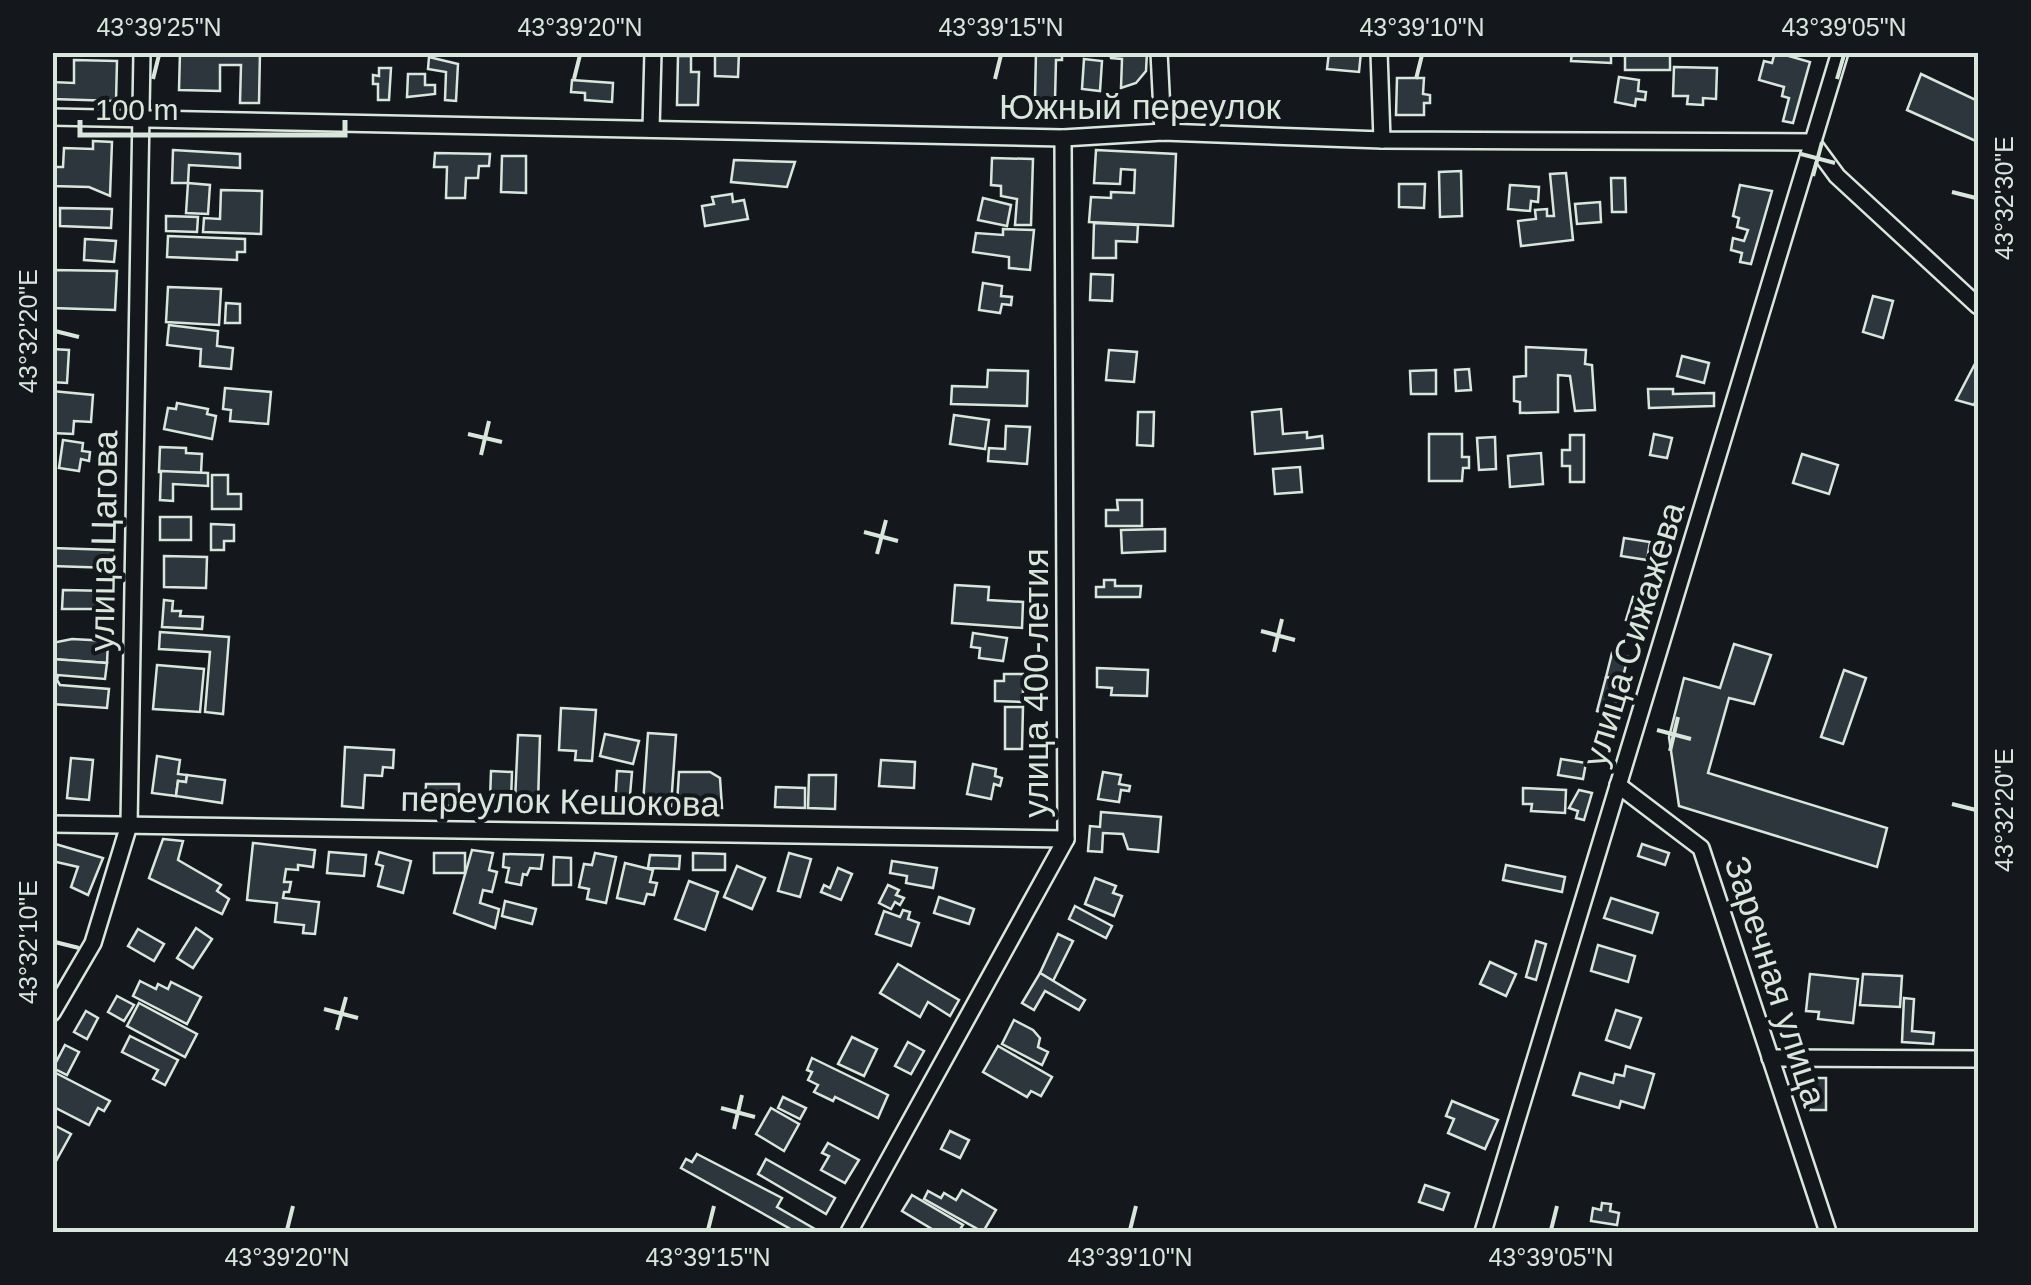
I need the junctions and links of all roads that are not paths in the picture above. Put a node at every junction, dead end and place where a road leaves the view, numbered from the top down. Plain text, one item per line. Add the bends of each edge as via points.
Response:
1 (142, 52) edge
2 (653, 52) edge
3 (1160, 52) edge
4 (1379, 52) edge
5 (1840, 52) edge
6 (52, 117) edge
7 (140, 118) junction
8 (651, 129) junction
9 (1164, 132) junction
10 (1063, 138) junction
11 (1382, 140) junction
12 (1812, 142) junction
13 (1978, 306) edge
14 (1618, 785) junction
15 (52, 824) edge
16 (129, 825) junction
17 (1066, 838) junction
18 (52, 1014) edge
19 (1770, 1058) junction
20 (1978, 1060) edge
21 (849, 1232) edge
22 (1483, 1232) edge
23 (1828, 1232) edge

1 - 7 street, улица Цагова
2 - 8 street
3 - 9 street
4 - 11 street
5 - 12 street, улица Сижажева
6 - 7 street, Южный переулок
7 - 8 street, Южный переулок
7 - 16 street, улица Цагова
8 - 10 street, Южный переулок
9 - 10 street, Южный переулок
9 - 11 street, Южный переулок
10 - 17 street, улица 400-летия
11 - 12 street, Южный переулок
12 - 13 street via 1836,176
12 - 14 street, улица Сижажева
14 - 19 street, Заречная улица via 1701,848
14 - 22 street, улица Сижажева
15 - 16 street, переулок Кешокова
16 - 17 street, переулок Кешокова
16 - 18 street, улица Цагова via 93,944
17 - 21 street, улица 400-летия
19 - 20 street
19 - 23 street, Заречная улица

